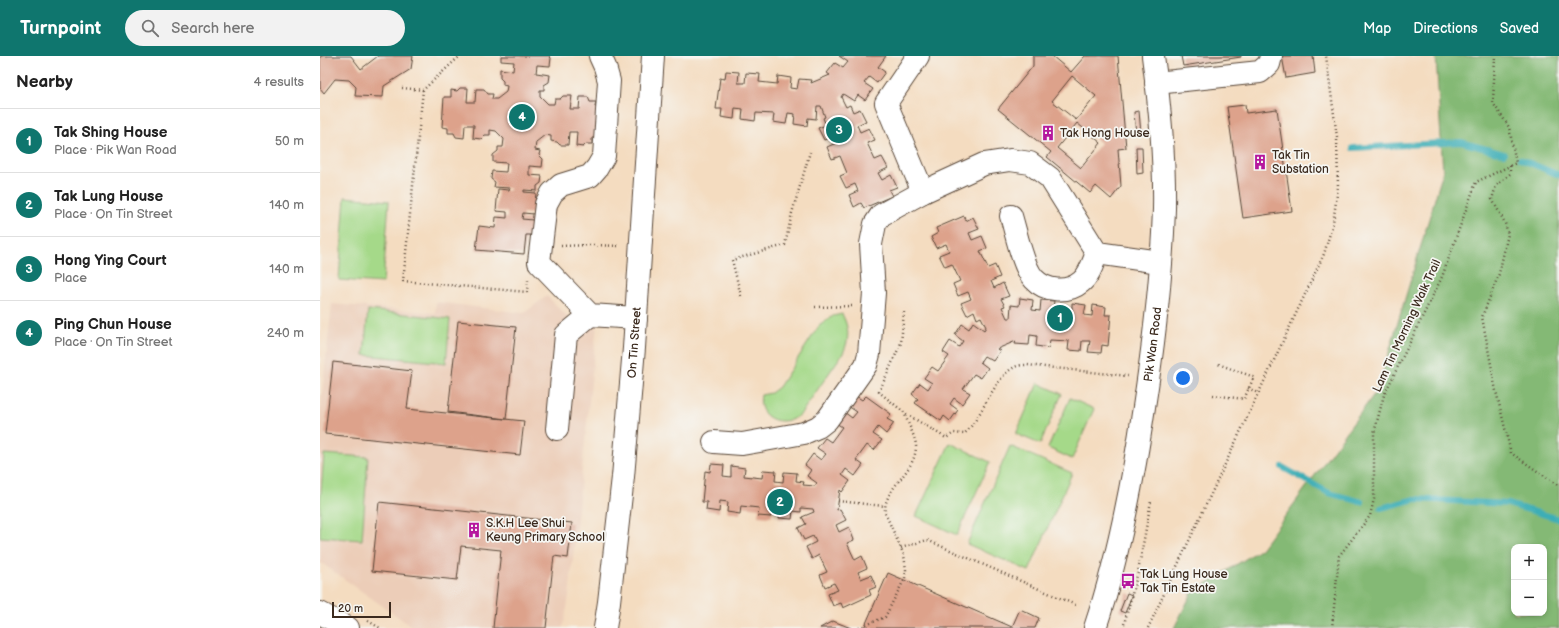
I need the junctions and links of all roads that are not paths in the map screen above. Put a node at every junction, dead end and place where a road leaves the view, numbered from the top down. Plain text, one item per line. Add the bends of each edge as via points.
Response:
1 (600, 56) edge
2 (653, 56) edge
3 (918, 56) edge
4 (1153, 56) edge
5 (1271, 56) edge
6 (1156, 84) junction
7 (923, 192) junction
8 (1012, 216) dead end
9 (1098, 253) junction
10 (1160, 262) junction
11 (590, 315) junction
12 (636, 318) junction
13 (557, 429) dead end
14 (714, 442) dead end
15 (320, 613) edge
16 (348, 628) edge
17 (606, 628) edge
18 (1095, 628) edge

1 - 11 street via 608,81 604,156 590,176 561,185 552,193 546,204 539,262
2 - 12 street, On Tin Street
3 - 7 street via 886,103
4 - 6 street, Pik Wan Road
5 - 6 street via 1269,64 1260,72
6 - 10 street, Pik Wan Road via 1162,138 1164,209
7 - 9 street via 984,164 1010,160 1030,164 1050,178
7 - 14 street via 881,215 875,224 871,244 874,293 869,354 866,365 827,420 804,433 742,444
8 - 9 street via 1027,268 1034,279 1044,287 1057,290 1070,288 1081,282
9 - 10 street
10 - 18 street, Pik Wan Road via 1155,327 1133,477
11 - 12 street
11 - 13 street via 566,335
12 - 17 street, On Tin Street
15 - 16 street

